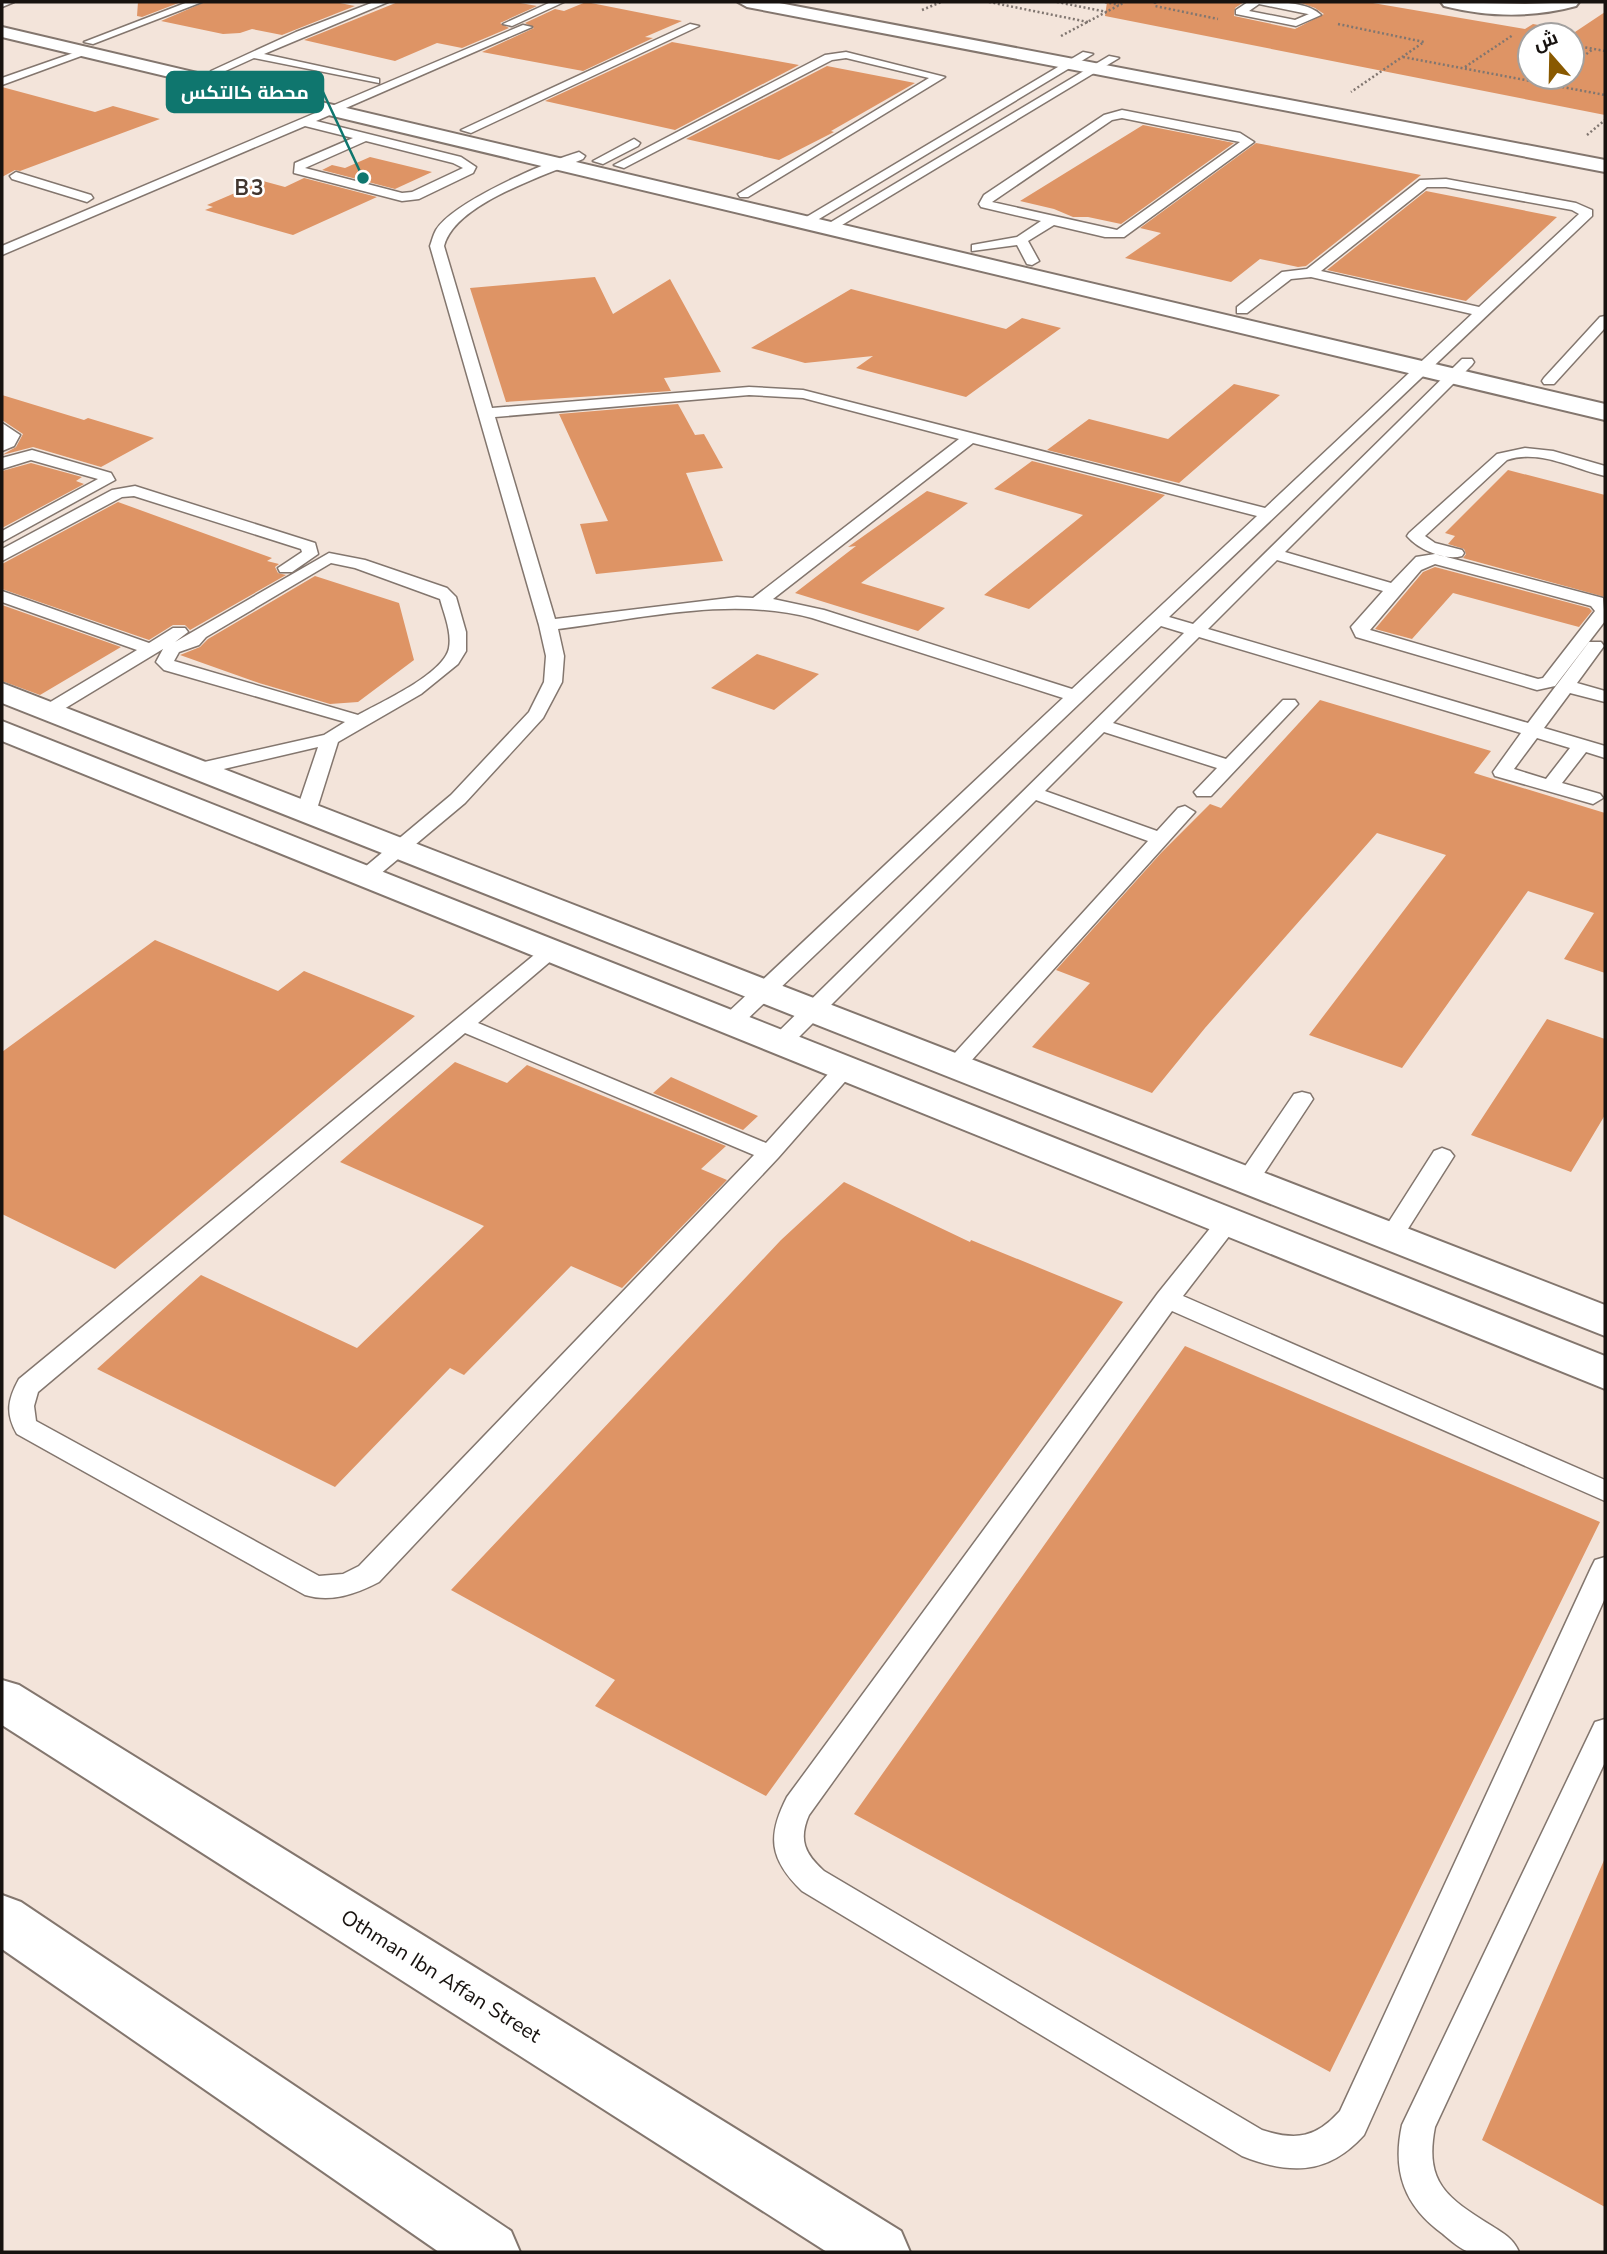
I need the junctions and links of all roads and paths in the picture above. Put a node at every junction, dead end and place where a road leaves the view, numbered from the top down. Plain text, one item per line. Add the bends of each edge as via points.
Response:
1 (9, 2) edge
2 (197, 2) edge
3 (383, 2) edge
4 (559, 2) edge
5 (747, 2) edge
6 (817, 2) edge
7 (989, 2) edge
8 (1057, 2) edge
9 (1105, 2) edge
10 (1125, 2) edge
11 (1155, 2) edge
12 (1255, 2) edge
13 (1262, 2) edge
14 (1450, 2) edge
15 (1570, 2) edge
16 (2, 4) edge
17 (1120, 5) junction
18 (1517, 9) junction
19 (1107, 12) junction
20 (1244, 14) junction
21 (1309, 19) junction
22 (2, 20) edge
23 (1088, 22) junction
24 (694, 26) dead end
25 (527, 27) dead end
26 (2, 32) edge
27 (1044, 45) junction
28 (87, 47) junction
29 (1586, 48) edge
30 (1593, 49) junction
31 (1605, 51) edge
32 (819, 52) dead end
33 (1586, 54) edge
34 (254, 55) junction
35 (1403, 57) junction
36 (1091, 61) junction
37 (1069, 64) junction
38 (1464, 68) junction
39 (217, 71) junction
40 (1516, 78) edge
41 (375, 81) junction
42 (2, 82) edge
43 (1605, 88) edge
44 (1583, 91) edge
45 (1599, 94) junction
46 (1605, 95) edge
47 (1339, 101) junction
48 (326, 106) junction
49 (284, 115) dead end
50 (1605, 120) edge
51 (467, 130) junction
52 (365, 137) junction
53 (1575, 145) junction
54 (1605, 150) edge
55 (590, 162) junction
56 (1605, 166) edge
57 (16, 176) dead end
58 (744, 194) junction
59 (63, 208) dead end
60 (824, 220) junction
61 (1051, 221) junction
62 (1021, 240) junction
63 (977, 248) junction
64 (2, 251) edge
65 (1032, 261) junction
66 (1314, 273) junction
67 (1242, 310) junction
68 (1482, 312) junction
69 (1605, 320) edge
70 (1587, 341) junction
71 (1605, 345) edge
72 (1429, 362) junction
73 (1460, 369) junction
74 (1549, 381) junction
75 (1605, 394) edge
76 (1605, 412) edge
77 (487, 413) junction
78 (2, 428) edge
79 (972, 436) junction
80 (2, 446) edge
81 (2, 464) edge
82 (1605, 471) edge
83 (1268, 514) junction
84 (2, 537) edge
85 (1273, 554) junction
86 (2, 556) edge
87 (1395, 589) junction
88 (1605, 589) edge
89 (2, 596) edge
90 (758, 602) junction
91 (1157, 619) junction
92 (548, 625) junction
93 (1196, 631) junction
94 (1605, 632) edge
95 (150, 649) junction
96 (1566, 686) junction
97 (2, 692) edge
98 (1075, 696) junction
99 (1605, 698) edge
100 (1289, 704) dead end
101 (48, 710) junction
102 (360, 721) junction
103 (1101, 725) junction
104 (2, 730) edge
105 (1533, 730) junction
106 (330, 739) junction
107 (1581, 745) junction
108 (1605, 752) edge
109 (1229, 766) junction
110 (198, 769) junction
111 (1550, 786) junction
112 (1204, 792) dead end
113 (1033, 793) junction
114 (1593, 798) dead end
115 (306, 812) junction
116 (1185, 812) dead end
117 (1160, 839) junction
118 (399, 848) junction
119 (366, 876) junction
120 (552, 950) junction
121 (763, 991) junction
122 (813, 1011) junction
123 (731, 1022) junction
124 (464, 1025) junction
125 (781, 1042) junction
126 (954, 1066) junction
127 (846, 1068) junction
128 (1302, 1099) dead end
129 (770, 1153) junction
130 (1442, 1156) dead end
131 (1247, 1181) junction
132 (1228, 1222) junction
133 (1391, 1237) junction
134 (1167, 1299) junction
135 (1605, 1321) edge
136 (1605, 1373) edge
137 (1605, 1491) edge
138 (1605, 1568) edge
139 (2, 1700) edge
140 (1605, 1731) edge
141 (2, 1919) edge
142 (490, 2252) edge
143 (880, 2252) edge
144 (1501, 2252) edge

1 - 16 lane
2 - 28 lane
3 - 34 lane
4 - 41 lane
5 - 37 street
6 - 27 street
7 - 23 path
8 - 19 path
9 - 17 path
10 - 17 path
11 - 20 path via 1159,8 1212,19
12 - 20 lane via 1239,11
13 - 21 lane via 1315,14
14 - 18 street
15 - 18 street
17 - 19 path
18 - 38 path via 1518,31
19 - 23 path
20 - 21 lane via 1291,23
21 - 35 path via 1424,42
22 - 28 street
23 - 27 path
24 - 51 lane
25 - 48 lane
26 - 28 street
27 - 36 street
28 - 39 street
28 - 42 lane
28 - 48 street
29 - 30 path
30 - 31 path
30 - 33 path
32 - 55 lane
34 - 39 lane
34 - 41 lane
35 - 38 path
35 - 47 path
36 - 37 street
36 - 47 street via 1112,58
36 - 56 street
36 - 60 lane
37 - 60 lane
38 - 40 path
39 - 48 street
41 - 48 lane
43 - 45 path
44 - 45 path
45 - 46 path
47 - 53 street
48 - 49 lane
48 - 51 street
48 - 52 lane
48 - 55 street
48 - 64 lane
50 - 53 path
51 - 55 street
52 - 52 lane via 463,162 470,170 415,196 402,197 298,170
53 - 54 street
55 - 58 street
55 - 58 lane via 829,57 846,55 939,77
55 - 60 street
55 - 77 lane via 484,200 442,232 437,247
57 - 59 lane via 93,196
58 - 60 street
60 - 63 street
60 - 72 street
61 - 61 lane via 985,202 1111,116 1153,119 1247,140 1124,233
61 - 62 lane
62 - 63 lane
62 - 65 lane
63 - 65 street
65 - 67 street
66 - 67 lane via 1287,275
66 - 68 lane
66 - 68 lane via 1424,183 1446,183 1585,211 1587,215
67 - 72 street
68 - 72 lane
69 - 70 lane
70 - 71 lane
70 - 74 lane
72 - 73 street
72 - 83 lane
73 - 74 street
73 - 76 street
73 - 85 lane
74 - 75 street
77 - 79 lane via 776,391 828,399
77 - 92 lane
78 - 80 lane via 12,435
79 - 83 lane
79 - 90 lane
81 - 84 lane via 32,455 107,480
82 - 88 lane via 1512,452 1415,536 1429,546
83 - 91 lane
85 - 87 lane
85 - 93 lane
86 - 95 lane via 129,491 309,546 310,554
87 - 87 lane via 1422,561 1435,559 1597,602 1604,609 1549,682 1530,685 1365,636 1360,627
89 - 95 lane
90 - 92 lane
90 - 98 lane via 818,614
91 - 93 lane
91 - 98 lane
92 - 118 lane via 555,656 553,682 537,713 458,799
93 - 103 lane
93 - 105 lane
94 - 96 lane
95 - 101 lane
96 - 99 lane
96 - 105 lane
97 - 101 street
98 - 121 lane
100 - 109 lane
101 - 110 street
102 - 102 lane via 170,666 165,662 172,649 193,641 329,558 441,592 448,597 456,630 455,658 441,672
102 - 106 lane
103 - 109 lane
103 - 113 lane
104 - 119 street
105 - 107 lane
105 - 111 lane via 1502,772
106 - 110 lane
106 - 115 lane
107 - 108 lane
107 - 111 lane
109 - 112 lane
110 - 115 street
111 - 114 lane
113 - 117 lane
113 - 122 lane
115 - 118 street
116 - 117 lane
117 - 126 lane
118 - 119 lane
118 - 121 street
119 - 120 street
120 - 123 street
120 - 124 lane
121 - 122 street
121 - 123 lane
122 - 125 lane
122 - 126 street
123 - 125 street
124 - 129 lane
124 - 129 lane via 28,1386 20,1414 26,1427 315,1587 352,1584 369,1574
125 - 127 street
126 - 131 street
127 - 129 lane
127 - 132 street
128 - 131 lane
130 - 133 lane
131 - 133 street
132 - 134 lane
132 - 136 street
133 - 135 street
134 - 137 lane
134 - 138 lane via 798,1806 787,1838 790,1853 813,1881 1254,2144 1292,2154 1327,2147 1352,2123
139 - 143 street, Othman Ibn Affan Street
140 - 144 lane via 1412,2145 1413,2166 1435,2207
141 - 142 street

